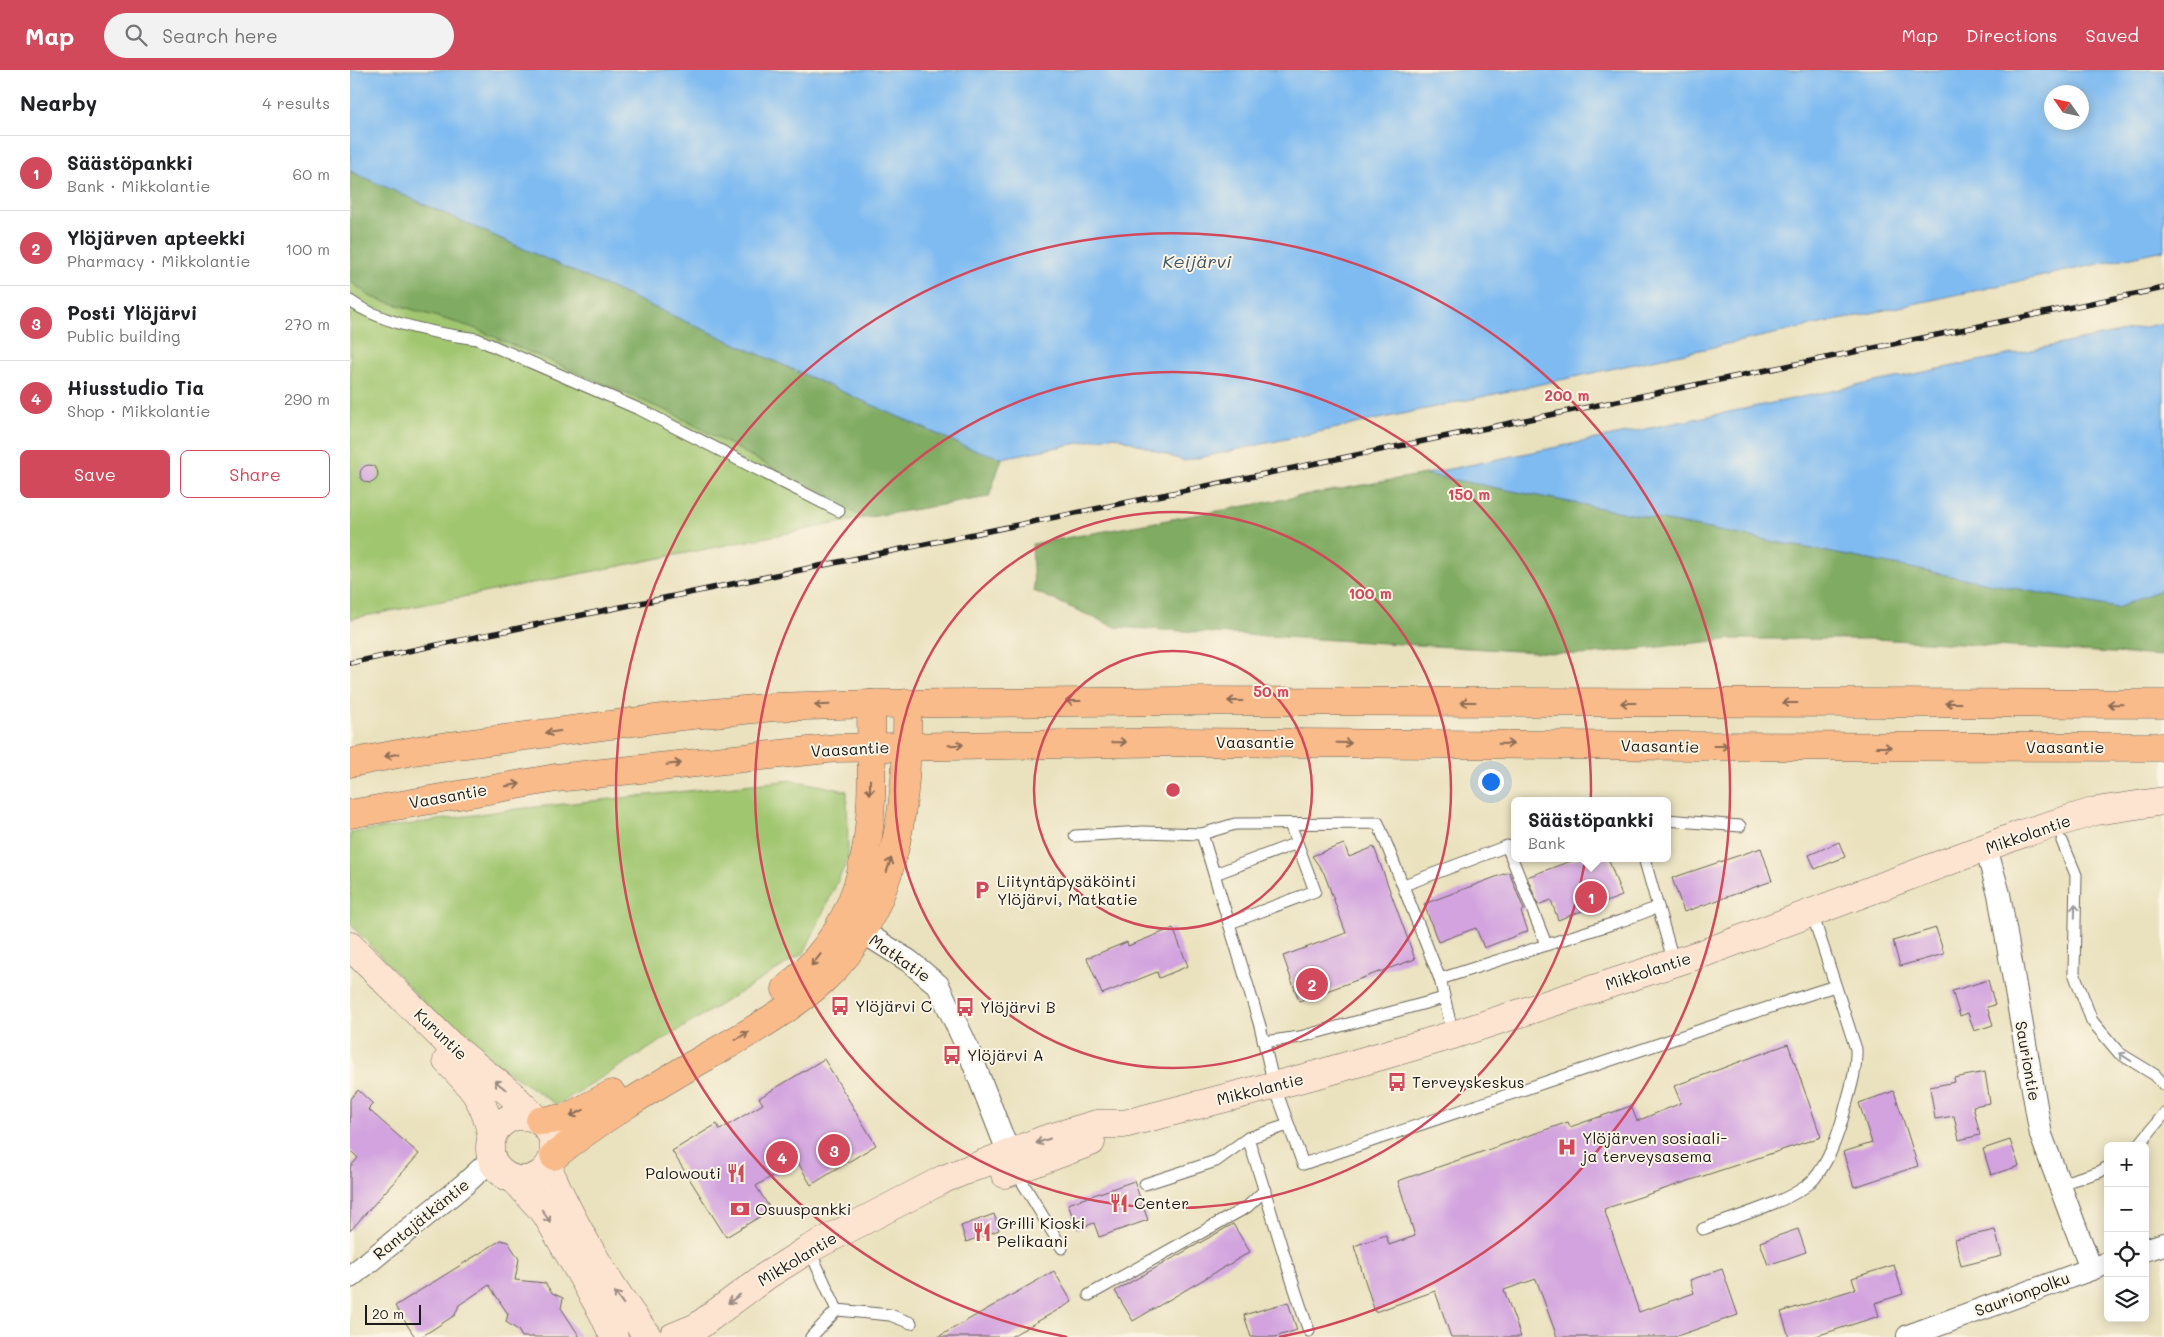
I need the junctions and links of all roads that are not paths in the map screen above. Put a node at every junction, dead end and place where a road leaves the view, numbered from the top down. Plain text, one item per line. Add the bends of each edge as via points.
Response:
1 (350, 301) edge
2 (839, 511) dead end
3 (907, 703) junction
4 (871, 704) junction
5 (2164, 704) edge
6 (908, 746) junction
7 (871, 747) junction
8 (2164, 747) edge
9 (350, 764) edge
10 (2164, 801) edge
11 (350, 814) edge
12 (1671, 820) edge
13 (1290, 824) junction
14 (1740, 826) dead end
15 (1202, 834) junction
16 (1076, 836) dead end
17 (2062, 841) dead end
18 (1297, 843) junction
19 (1986, 848) junction
20 (1511, 856) edge
21 (1513, 862) edge
22 (1645, 862) edge
23 (1215, 874) junction
24 (1404, 885) junction
25 (1658, 907) junction
26 (1812, 913) junction
27 (1230, 923) junction
28 (853, 926) junction
29 (1546, 944) junction
30 (350, 946) edge
31 (350, 961) edge
32 (1674, 963) junction
33 (1440, 979) junction
34 (1835, 986) junction
35 (1444, 998) junction
36 (1453, 1035) junction
37 (1264, 1042) junction
38 (1274, 1085) junction
39 (2164, 1085) edge
40 (2164, 1114) edge
41 (538, 1119) junction
42 (1288, 1125) junction
43 (1248, 1138) junction
44 (2141, 1142) edge
45 (492, 1148) junction
46 (551, 1162) junction
47 (1012, 1162) junction
48 (2104, 1169) edge
49 (515, 1180) junction
50 (1146, 1184) dead end
51 (2059, 1184) junction
52 (1266, 1190) junction
53 (1703, 1229) dead end
54 (2164, 1244) edge
55 (1062, 1248) dead end
56 (2149, 1249) edge
57 (813, 1257) junction
58 (2099, 1266) edge
59 (350, 1277) edge
60 (1090, 1295) dead end
61 (837, 1310) junction
62 (911, 1324) dead end
63 (1309, 1331) dead end
64 (1906, 1336) edge
65 (614, 1337) edge
66 (648, 1337) edge
67 (673, 1337) edge
68 (712, 1337) edge
69 (811, 1337) edge

1 - 2 lane via 387,318 477,339 641,410
3 - 4 highway
5 -> 3 highway
3 - 6 highway
4 - 7 highway
4 -> 9 highway via 774,707 663,718 419,750
6 - 7 highway, Vaasantie
6 -> 8 highway, Vaasantie via 1201,742
28 -> 6 highway via 873,911 895,847 906,786
11 -> 7 highway, Vaasantie via 556,778
7 -> 28 highway via 869,839
10 - 19 main road, Mikkolantie via 2096,812
12 - 14 lane
13 - 15 lane via 1235,824
13 - 18 lane
13 - 24 lane via 1378,823
15 - 16 lane via 1143,832
15 - 23 lane
39 -> 17 lane via 2155,1075 2119,1053 2092,1021 2074,972 2076,875
18 - 23 lane
18 - 27 lane via 1315,891
19 - 26 main road, Mikkolantie
19 - 51 street, Sauriontie via 1999,894 2041,1135
20 - 24 lane via 1507,846
21 - 29 lane
22 - 25 lane
23 - 27 lane
24 - 33 lane
25 - 29 lane
25 - 32 lane
26 - 32 main road, Mikkolantie
26 - 34 lane
27 - 37 lane
28 -> 41 highway via 785,990 594,1105 566,1118
46 -> 28 highway via 577,1137 806,994 834,969
28 - 47 street, Matkatie via 909,961 938,985 968,1049
29 - 33 lane
41 -> 30 main road, Kuruntie via 450,1045
31 - 45 main road, Kuruntie via 468,1082 485,1108
32 - 36 main road, Mikkolantie
33 - 35 lane
34 - 42 lane via 1303,1164
34 - 53 lane via 1857,1060 1843,1118 1827,1159 1813,1180 1788,1197
35 - 36 lane
35 - 37 lane via 1300,1037
36 - 38 main road, Mikkolantie
37 - 38 lane
38 - 42 lane
38 - 47 main road, Mikkolantie via 1124,1124 1106,1136 1050,1159
40 - 44 lane
41 - 45 main road via 524,1115 506,1120 497,1127
41 - 46 main road via 553,1136
42 - 43 lane
43 - 50 lane via 1216,1161
43 - 52 lane
45 - 49 main road via 498,1170
45 - 59 street, Rantajätkäntie via 466,1183
46 - 49 main road via 533,1179
66 -> 46 main road via 595,1262 564,1204
47 - 55 lane
47 - 57 main road, Mikkolantie via 913,1213
48 - 51 lane
49 -> 65 main road via 546,1214
51 - 58 street, Sauriontie
52 - 60 lane via 1247,1207
52 - 63 lane via 1288,1274
54 - 56 street
57 - 61 lane
57 -> 67 main road, Mikkolantie via 766,1276 697,1327
57 - 68 main road, Mikkolantie
58 - 64 street, Saurionpolku
61 - 62 lane via 890,1316
61 - 69 lane

